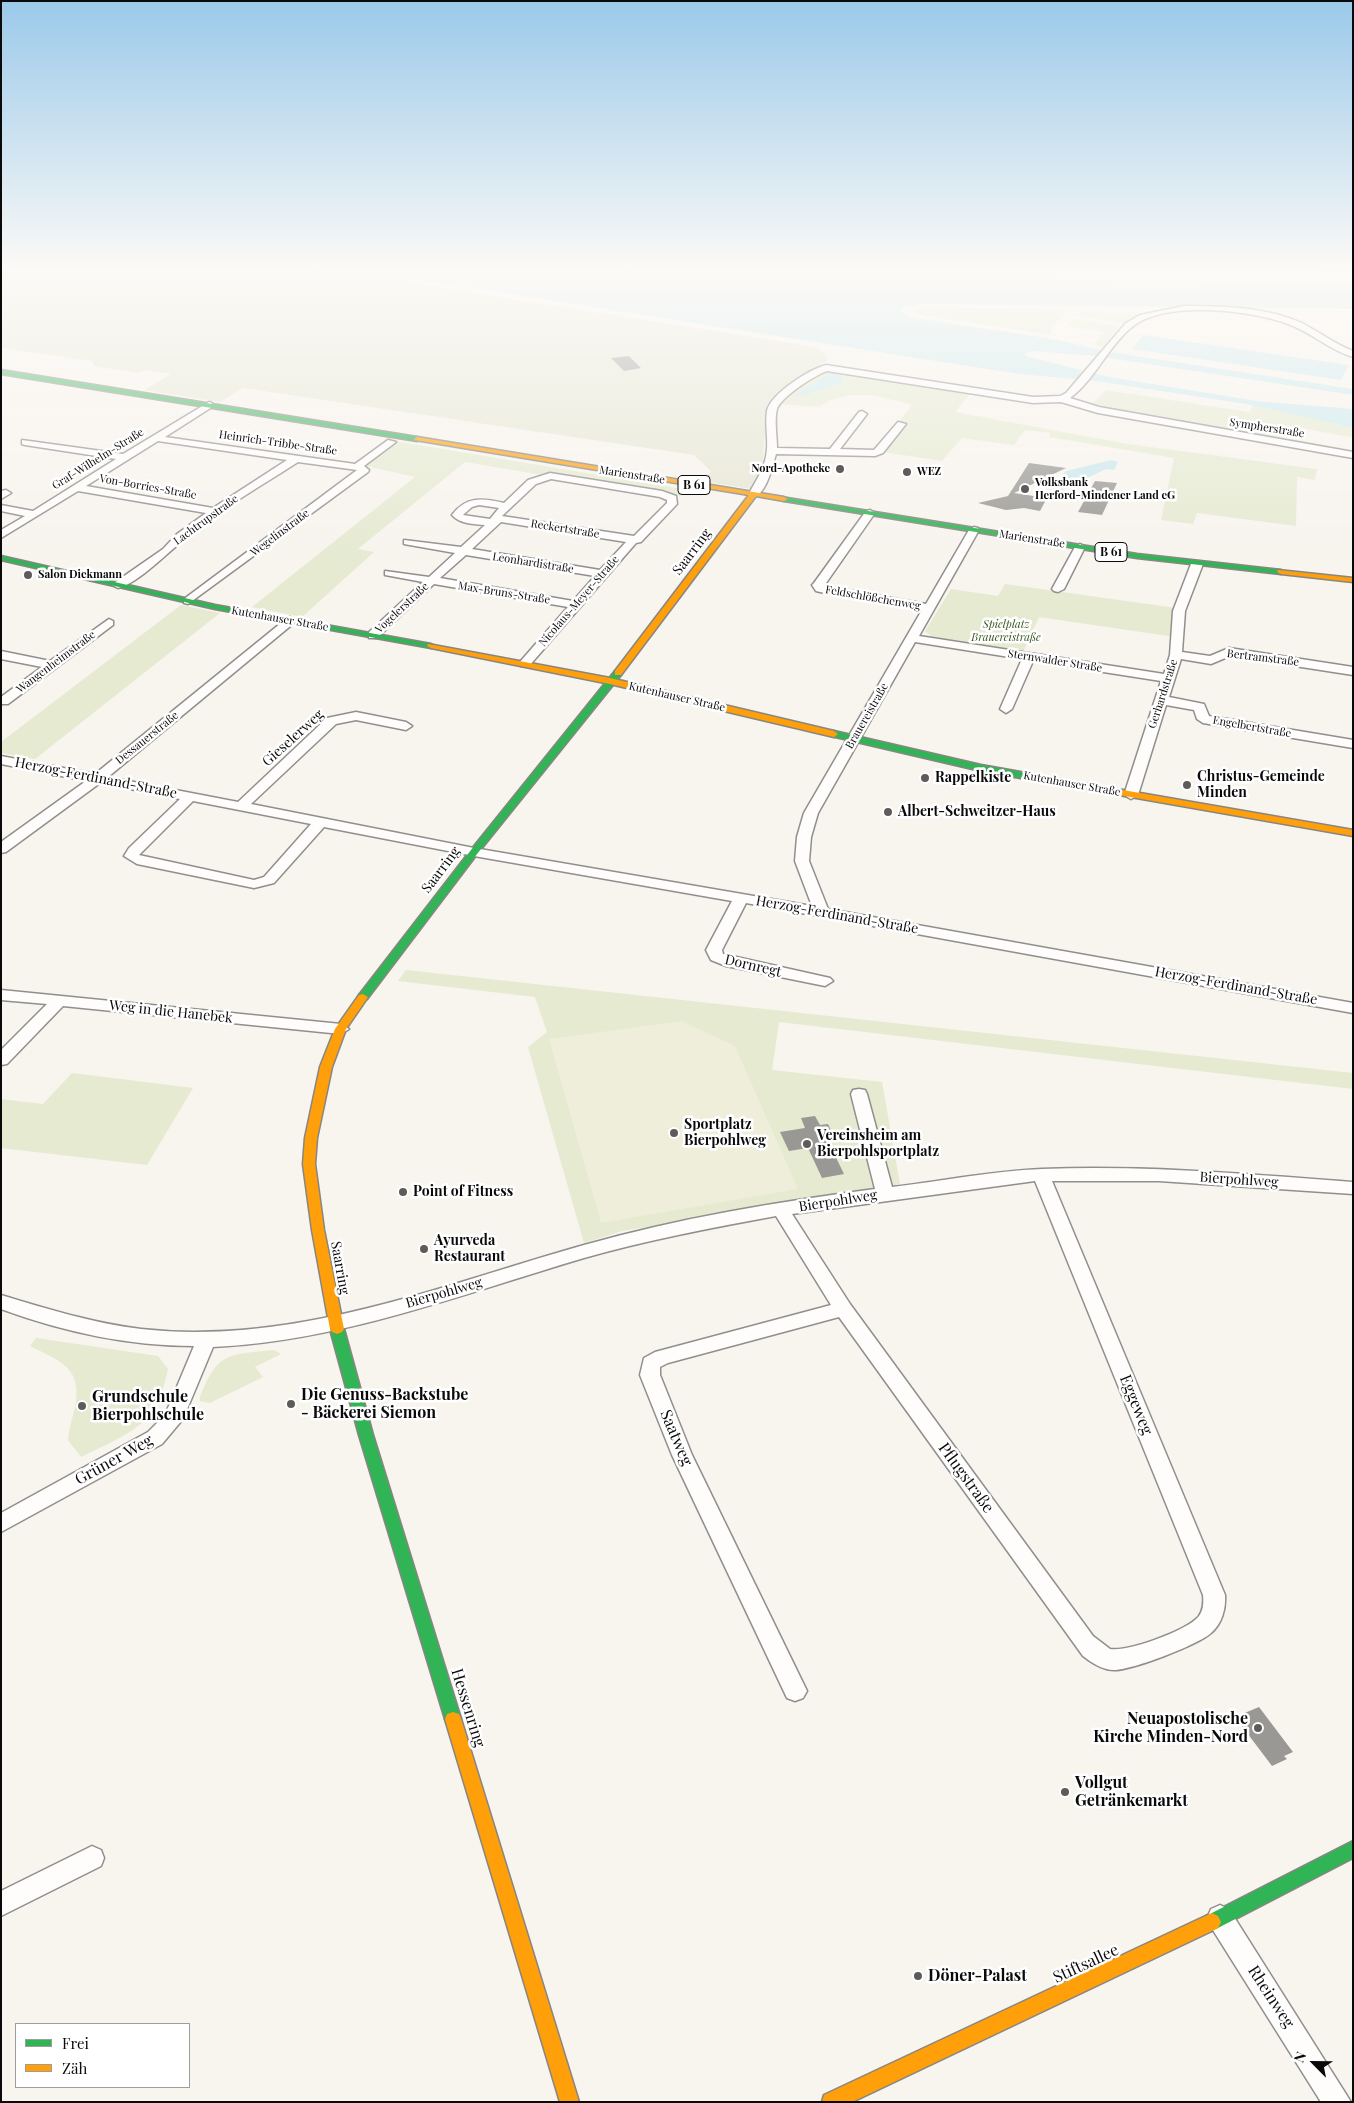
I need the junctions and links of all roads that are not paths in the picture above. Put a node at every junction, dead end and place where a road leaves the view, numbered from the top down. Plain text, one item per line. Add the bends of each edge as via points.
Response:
1 (1094, 365) edge
2 (1, 372) edge
3 (1062, 399) junction
4 (209, 405) junction
5 (862, 414) dead end
6 (912, 432) dead end
7 (155, 438) junction
8 (25, 442) dead end
9 (391, 442) dead end
10 (772, 451) junction
11 (834, 452) junction
12 (1353, 455) edge
13 (123, 457) junction
14 (297, 458) junction
15 (356, 466) junction
16 (77, 488) junction
17 (753, 495) junction
18 (506, 506) junction
19 (1, 508) edge
20 (215, 511) junction
21 (870, 513) junction
22 (34, 514) junction
23 (496, 521) junction
24 (974, 530) junction
25 (1, 535) edge
26 (633, 540) junction
27 (408, 542) dead end
28 (1080, 547) junction
29 (463, 552) junction
30 (1, 558) edge
31 (1197, 564) junction
32 (390, 573) dead end
33 (603, 574) junction
34 (432, 580) junction
35 (1353, 580) edge
36 (118, 585) junction
37 (1058, 589) dead end
38 (188, 601) junction
39 (576, 604) junction
40 (930, 608) junction
41 (290, 621) junction
42 (109, 623) dead end
43 (372, 635) junction
44 (912, 638) junction
45 (1, 655) edge
46 (1176, 655) junction
47 (1029, 657) junction
48 (526, 663) junction
49 (52, 665) junction
50 (1353, 671) edge
51 (1169, 679) junction
52 (610, 681) junction
53 (1162, 700) junction
54 (4, 701) dead end
55 (1006, 709) dead end
56 (406, 726) dead end
57 (853, 739) junction
58 (1353, 744) edge
59 (1, 760) edge
60 (97, 779) junction
61 (1131, 795) junction
62 (190, 797) junction
63 (240, 807) junction
64 (322, 822) junction
65 (1353, 833) edge
66 (1, 849) edge
67 (474, 852) junction
68 (740, 898) junction
69 (822, 912) junction
70 (826, 981) dead end
71 (1, 995) edge
72 (59, 1001) junction
73 (1353, 1008) edge
74 (341, 1029) junction
75 (1, 1060) edge
76 (859, 1094) dead end
77 (1040, 1175) junction
78 (1353, 1188) edge
79 (885, 1194) junction
80 (781, 1210) junction
81 (1, 1302) edge
82 (843, 1309) junction
83 (335, 1323) junction
84 (207, 1339) junction
85 (1, 1523) edge
86 (1197, 1632) joint
87 (795, 1691) dead end
88 (1353, 1849) edge
89 (92, 1858) dead end
90 (1, 1904) edge
91 (1220, 1918) junction
92 (570, 2102) edge
93 (831, 2102) edge
94 (1337, 2102) edge

1 - 3 street
2 - 4 street, Marienstraße / B 61
3 - 10 street, Sympherstraße via 1033,400 824,368 776,401 772,410
3 - 12 street, Sympherstraße via 1098,410
4 - 7 street, Graf-Wilhelm-Straße
4 - 17 street, Marienstraße / B 61
5 - 11 street
6 - 11 street via 900,427 880,451
7 - 13 street, Graf-Wilhelm-Straße
7 - 14 street, Heinrich-Tribbe-Straße
8 - 13 street
9 - 15 street
10 - 11 street
10 - 17 street via 764,477
13 - 16 street, Graf-Wilhelm-Straße
14 - 15 street, Heinrich-Tribbe-Straße
14 - 20 street, Lachtrupstraße
15 - 38 street, Wegelinstraße via 364,470
16 - 20 street, Von-Borries-Straße
16 - 22 street, Graf-Wilhelm-Straße
17 - 21 street, Marienstraße / B 61
17 - 52 street, Saarring
18 - 23 street via 494,518
18 - 23 street via 476,502 468,504 456,515 463,519
18 - 26 street, Nicolaus-Meyer-Straße via 532,482 550,476 672,498 671,506 637,540
19 - 22 street
20 - 36 street, Lachtrupstraße via 181,536 167,551
21 - 24 street, Marienstraße / B 61
21 - 40 street, Feldschlößchenweg via 818,585 820,589
22 - 25 street, Graf-Wilhelm-Straße
23 - 26 street, Reckertstraße
23 - 29 street, Vogelerstraße
24 - 28 street, Marienstraße / B 61
24 - 40 street, Brauereistraße
26 - 33 street, Nicolaus-Meyer-Straße
27 - 29 street
28 - 31 street, Marienstraße / B 61
28 - 37 street
29 - 33 street, Leonhardistraße
29 - 34 street, Vogelerstraße
30 - 36 street, Kutenhauser Straße
31 - 35 street, Marienstraße / B 61
31 - 46 street, Gerhardstraße via 1179,611
32 - 34 street, Vogelerstraße
33 - 39 street, Nicolaus-Meyer-Straße
34 - 39 street, Max-Bruns-Straße
34 - 43 street, Vogelerstraße
36 - 38 street, Kutenhauser Straße
38 - 41 street, Kutenhauser Straße
39 - 48 street, Nicolaus-Meyer-Straße
40 - 44 street, Brauereistraße
41 - 43 street, Kutenhauser Straße
41 - 60 street, Dessauerstraße
42 - 49 street, Wangenheimstraße
43 - 48 street, Kutenhauser Straße
44 - 47 street, Sternwalder Straße
44 - 57 street, Brauereistraße
45 - 49 street
46 - 50 street, Bertramstraße via 1211,660 1229,652
46 - 51 street, Gerhardstraße
47 - 51 street, Sternwalder Straße
47 - 55 street
48 - 52 street, Kutenhauser Straße
49 - 54 street, Wangenheimstraße
51 - 53 street, Gerhardstraße
52 - 57 street, Kutenhauser Straße
52 - 67 street, Saarring
53 - 58 street, Engelbertstraße via 1200,707 1203,719
53 - 61 street, Gerhardstraße
56 - 63 street, Gieselerweg via 356,716 332,721
57 - 61 street, Kutenhauser Straße via 981,768
57 - 69 street, Brauereistraße via 811,813 804,837 802,861
59 - 60 street, Herzog-Ferdinand-Straße
60 - 62 street, Herzog-Ferdinand-Straße
60 - 66 street, Dessauerstraße
61 - 65 street, Kutenhauser Straße
62 - 63 street, Herzog-Ferdinand-Straße
62 - 64 street, Herzog-Ferdinand-Straße via 131,856 136,860 262,884
63 - 64 street, Herzog-Ferdinand-Straße
64 - 67 street, Herzog-Ferdinand-Straße
67 - 68 street, Herzog-Ferdinand-Straße
67 - 74 street, Saarring
68 - 69 street, Herzog-Ferdinand-Straße
68 - 70 street, Dornregt via 714,950 716,957
69 - 73 street, Herzog-Ferdinand-Straße
71 - 72 street, Weg in die Hanebek
72 - 74 street, Weg in die Hanebek
72 - 75 street
74 - 83 street, Saarring via 326,1067 311,1138 309,1164
76 - 79 street, Bierpohlweg
77 - 78 street, Bierpohlweg via 1206,1177
77 - 79 street, Bierpohlweg
77 - 86 street, Eggeweg via 1214,1595 1211,1617
79 - 80 street, Bierpohlweg
80 - 82 street, Pflugstraße
80 - 83 street, Bierpohlweg via 628,1239
81 - 84 street, Bierpohlweg via 78,1326 130,1334
82 - 86 street, Pflugstraße via 1093,1651 1114,1660 1128,1658
82 - 87 street, Saatweg via 662,1357 652,1363 650,1375 682,1455
83 - 84 street, Bierpohlweg via 283,1333
83 - 92 street, Hessenring via 366,1435
84 - 85 street, Grüner Weg via 173,1419 165,1430
88 - 91 street, Stiftsallee
89 - 90 street
91 - 93 street, Stiftsallee
91 - 94 street, Rheinweg

